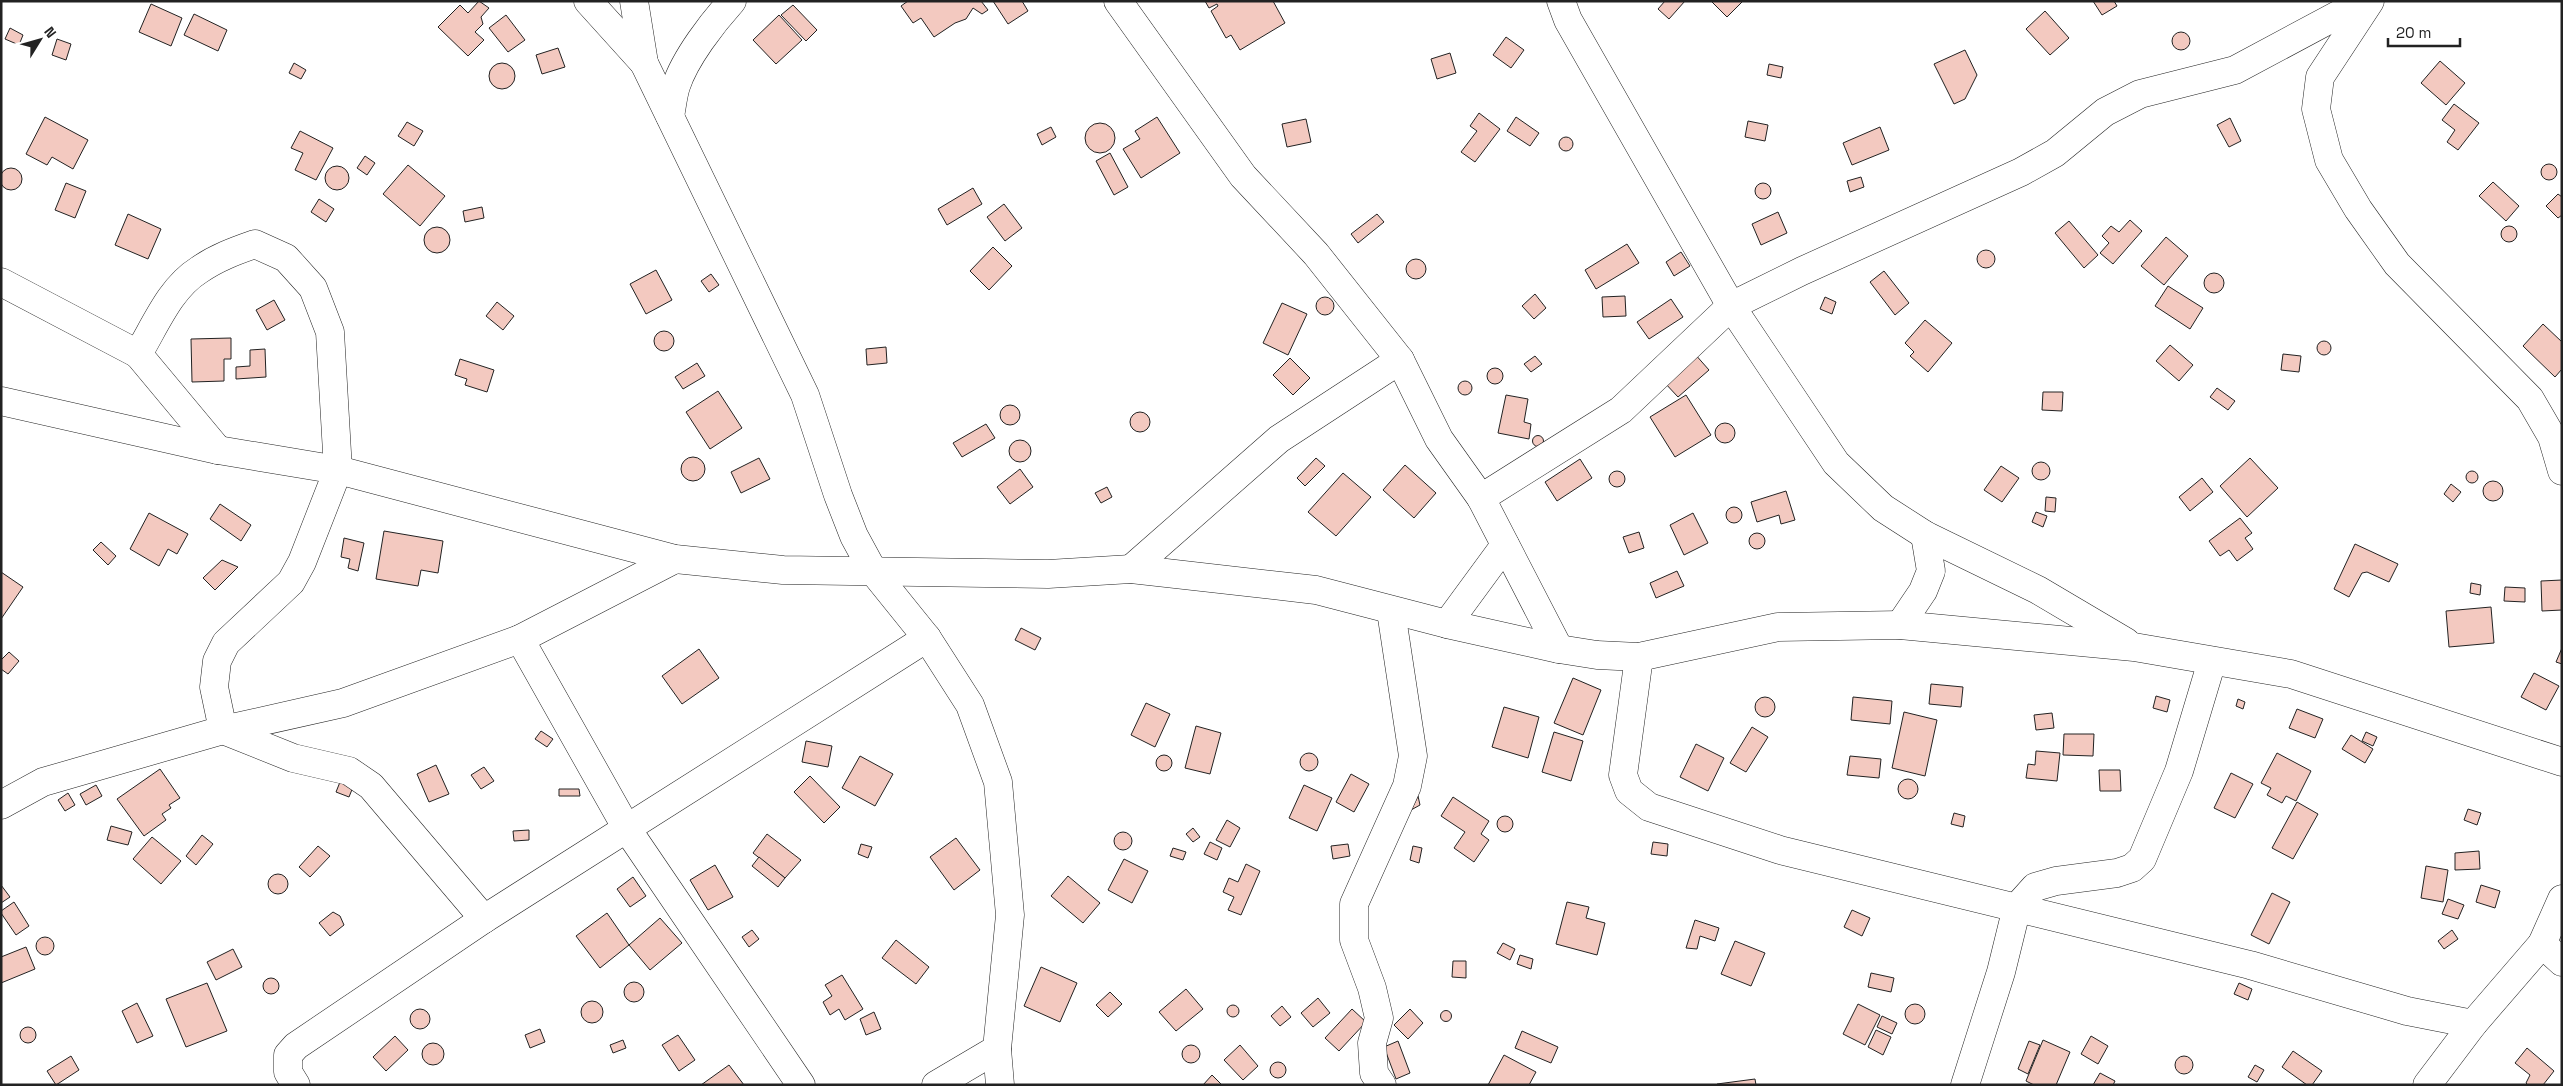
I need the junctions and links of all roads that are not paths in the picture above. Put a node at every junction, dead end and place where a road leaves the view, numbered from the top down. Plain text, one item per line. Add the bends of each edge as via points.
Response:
1 (588, 1) edge
2 (634, 1) edge
3 (732, 1) edge
4 (1118, 1) edge
5 (1561, 1) edge
6 (2364, 1) edge
7 (2370, 1) edge
8 (644, 63) junction
9 (670, 116) junction
10 (1, 282) edge
11 (1731, 306) junction
12 (138, 354) junction
13 (1400, 360) junction
14 (1, 401) edge
15 (218, 450) junction
16 (338, 470) junction
17 (2562, 471) edge
18 (1481, 498) junction
19 (1925, 535) junction
20 (1504, 544) junction
21 (675, 559) junction
22 (1131, 569) junction
23 (873, 570) junction
24 (1391, 611) junction
25 (1447, 624) junction
26 (1900, 625) junction
27 (927, 638) junction
28 (520, 639) junction
29 (2134, 647) junction
30 (1559, 649) junction
31 (1640, 657) junction
32 (2212, 661) junction
33 (223, 730) junction
34 (2556, 754) edge
35 (1, 805) edge
36 (626, 829) junction
37 (2562, 899) edge
38 (2017, 907) junction
39 (484, 919) junction
40 (2542, 944) junction
41 (2562, 962) edge
42 (2473, 1024) junction
43 (997, 1049) junction
44 (296, 1085) edge
45 (801, 1085) edge
46 (936, 1085) edge
47 (1000, 1085) edge
48 (1382, 1085) edge
49 (1966, 1085) edge
50 (2427, 1085) edge

1 - 8 street
2 - 8 street
3 - 9 street via 676,85
4 - 13 street via 1243,176 1316,254
5 - 11 street via 1568,20
6 - 11 street via 2235,70 2140,94 2105,112 2055,153 2021,172
7 - 17 street via 2320,77 2316,109 2329,160 2358,209 2397,264 2530,399 2552,437
8 - 9 street
9 - 23 street via 805,395 838,495 854,536
10 - 12 street
11 - 18 street via 1621,410
11 - 19 street via 1836,463 1883,508
12 - 15 street
12 - 16 street via 175,292 197,270 255,244 286,258 313,288 330,332
13 - 18 street via 1440,439
13 - 22 street via 1279,439
14 - 15 street
15 - 16 street
16 - 21 street
16 - 33 street via 291,582 226,643 217,661 214,687
18 - 20 street
19 - 26 street via 1931,571 1924,591
19 - 29 street via 2038,590
20 - 25 street
20 - 30 street
21 - 23 street via 783,570
21 - 28 street
22 - 23 street via 1048,574
22 - 24 street via 1316,590
23 - 27 street
24 - 25 street
24 - 48 street via 1413,756 1406,786 1354,904 1354,940 1379,1018 1372,1043 1374,1074
25 - 30 street
26 - 29 street
26 - 31 street via 1778,627
27 - 36 street
27 - 43 street via 970,705 998,782 1010,915
28 - 33 street via 343,702
28 - 36 street
29 - 32 street
30 - 31 street
31 - 38 street via 1623,775 1629,791 1648,807 1780,850
32 - 34 street via 2290,674
32 - 38 street via 2178,771 2142,859 2132,868 2117,873 2035,887
33 - 35 street via 43,782
33 - 39 street via 293,758 349,771 371,786
36 - 39 street
36 - 45 street
37 - 40 street
38 - 42 street via 2250,965 2407,1011
38 - 49 street
39 - 44 street via 296,1046 288,1055 288,1072
40 - 41 street
40 - 42 street
42 - 50 street
43 - 46 street
43 - 47 street

